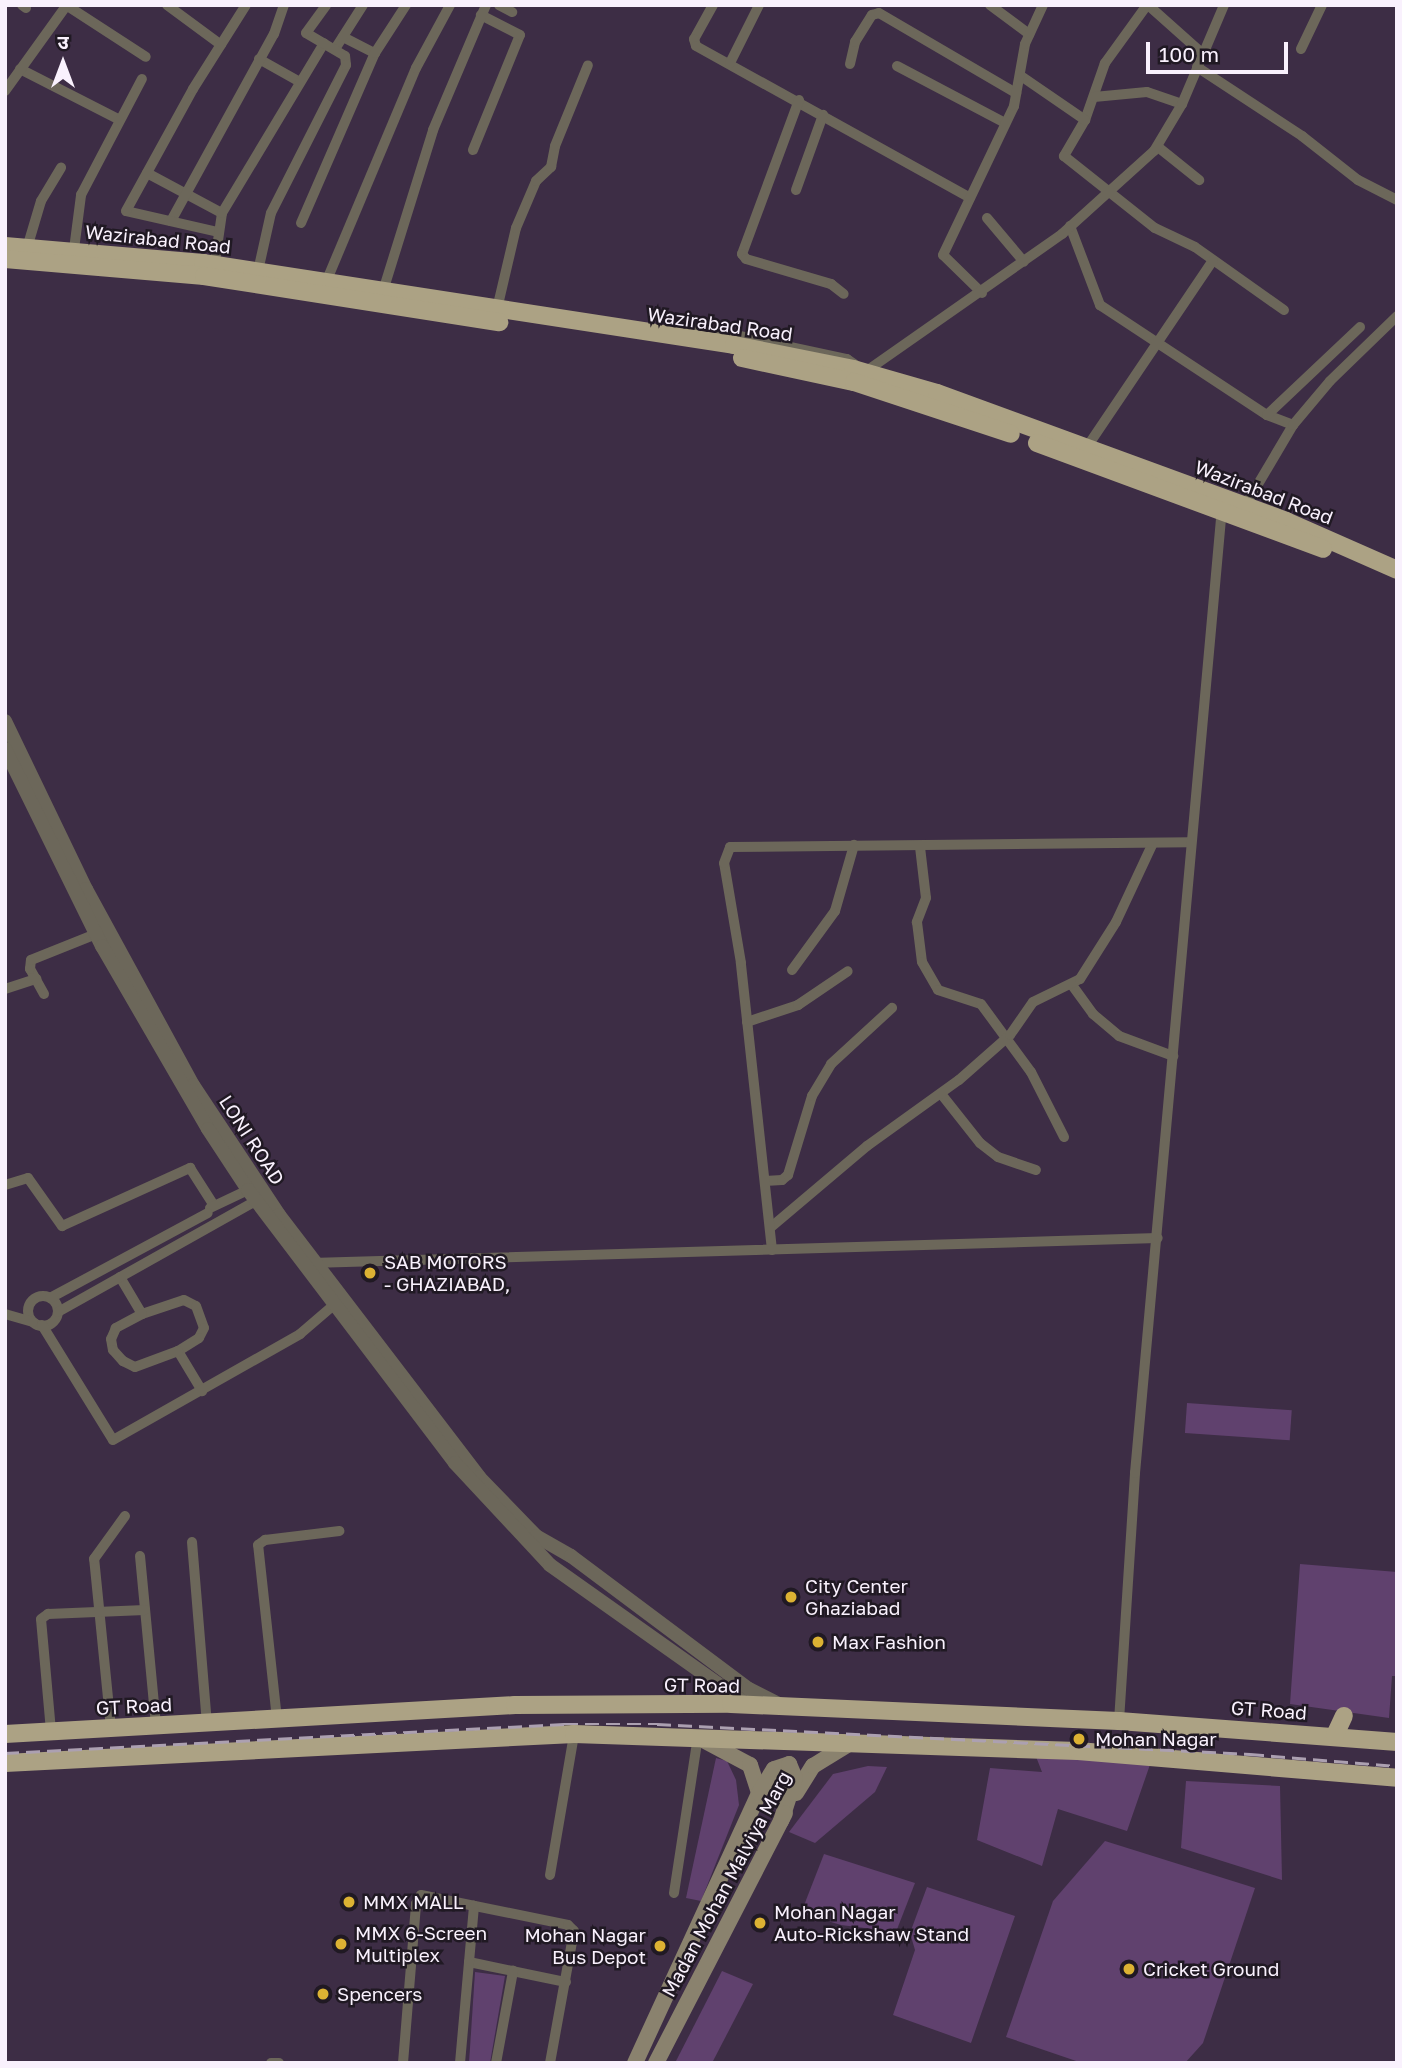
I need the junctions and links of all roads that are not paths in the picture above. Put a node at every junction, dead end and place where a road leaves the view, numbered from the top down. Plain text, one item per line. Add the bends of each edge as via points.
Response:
1 (167, 5) edge
2 (246, 5) edge
3 (284, 5) edge
4 (326, 5) edge
5 (363, 5) edge
6 (405, 5) edge
7 (450, 5) edge
8 (499, 5) edge
9 (713, 5) edge
10 (759, 5) edge
11 (990, 5) edge
12 (1043, 5) edge
13 (1148, 5) edge
14 (1224, 5) edge
15 (1322, 5) edge
16 (66, 6) edge
17 (484, 10) edge
18 (512, 12) dead end
19 (1029, 34) junction
20 (343, 37) junction
21 (324, 43) junction
22 (221, 45) junction
23 (335, 49) junction
24 (1301, 49) dead end
25 (375, 53) junction
26 (1203, 54) junction
27 (146, 57) dead end
28 (259, 60) junction
29 (730, 63) junction
30 (850, 64) dead end
31 (588, 65) dead end
32 (897, 66) dead end
33 (1197, 67) junction
34 (20, 69) junction
35 (1021, 76) junction
36 (142, 79) dead end
37 (300, 82) junction
38 (5, 91) edge
39 (1016, 93) junction
40 (1094, 97) junction
41 (799, 100) junction
42 (1182, 104) junction
43 (823, 115) junction
44 (118, 119) junction
45 (1085, 120) junction
46 (1005, 123) junction
47 (1158, 147) junction
48 (473, 150) dead end
49 (61, 168) dead end
50 (147, 173) junction
51 (1199, 180) dead end
52 (796, 190) dead end
53 (1110, 191) junction
54 (185, 193) junction
55 (970, 198) junction
56 (1397, 200) edge
57 (222, 213) junction
58 (987, 218) dead end
59 (171, 221) junction
60 (301, 223) dead end
61 (1070, 226) junction
62 (218, 232) junction
63 (5, 246) edge
64 (27, 248) junction
65 (72, 258) junction
66 (5, 259) edge
67 (1213, 260) junction
68 (1024, 262) junction
69 (214, 271) junction
70 (258, 271) junction
71 (326, 282) junction
72 (383, 291) junction
73 (982, 293) junction
74 (844, 294) dead end
75 (497, 309) junction
76 (1284, 310) dead end
77 (1397, 316) edge
78 (1360, 327) dead end
79 (1159, 343) junction
80 (1341, 343) junction
81 (1353, 364) junction
82 (864, 378) junction
83 (1267, 415) junction
84 (1293, 425) junction
85 (1087, 447) junction
86 (1222, 504) junction
87 (1243, 512) junction
88 (1397, 570) edge
89 (1397, 580) edge
90 (5, 720) edge
91 (5, 749) edge
92 (1190, 842) junction
93 (1153, 843) junction
94 (854, 845) junction
95 (920, 847) junction
96 (96, 934) junction
97 (792, 971) dead end
98 (848, 971) dead end
99 (36, 979) junction
100 (1072, 985) junction
101 (5, 989) edge
102 (44, 994) dead end
103 (892, 1008) dead end
104 (747, 1022) junction
105 (1005, 1039) junction
106 (1173, 1056) junction
107 (942, 1095) junction
108 (1064, 1137) dead end
109 (1036, 1170) dead end
110 (765, 1181) junction
111 (5, 1185) edge
112 (252, 1196) junction
113 (214, 1211) junction
114 (229, 1214) junction
115 (771, 1228) junction
116 (1158, 1238) junction
117 (772, 1250) junction
118 (309, 1264) junction
119 (120, 1277) junction
120 (50, 1298) junction
121 (335, 1304) junction
122 (58, 1312) junction
123 (5, 1314) edge
124 (142, 1314) junction
125 (38, 1324) junction
126 (178, 1351) junction
127 (202, 1391) junction
128 (421, 1410) junction
129 (125, 1516) dead end
130 (339, 1531) dead end
131 (532, 1540) junction
132 (192, 1542) dead end
133 (140, 1556) dead end
134 (145, 1610) junction
135 (98, 1612) junction
136 (750, 1706) junction
137 (791, 1710) junction
138 (1344, 1716) dead end
139 (276, 1719) junction
140 (1119, 1721) junction
141 (207, 1723) junction
142 (156, 1726) junction
143 (111, 1728) junction
144 (51, 1731) junction
145 (5, 1734) edge
146 (574, 1734) junction
147 (1335, 1735) junction
148 (698, 1737) junction
149 (852, 1742) junction
150 (1397, 1742) edge
151 (5, 1763) edge
152 (1397, 1778) edge
153 (759, 1793) junction
154 (781, 1821) junction
155 (725, 1868) junction
156 (551, 1875) dead end
157 (749, 1881) junction
158 (674, 1893) dead end
159 (474, 1906) junction
160 (470, 1962) junction
161 (513, 1971) junction
162 (566, 1982) junction
163 (271, 2063) edge
164 (279, 2063) edge
165 (403, 2063) edge
166 (460, 2063) edge
167 (496, 2063) edge
168 (551, 2063) edge
169 (635, 2063) edge
170 (656, 2063) edge

1 - 22 street
2 - 22 street
3 - 28 street
4 - 21 street via 306,33
5 - 20 street
6 - 25 street
7 - 71 street via 416,68
8 - 18 street
9 - 29 street via 693,43
10 - 29 street
11 - 19 street
12 - 19 street
13 - 26 street
13 - 40 street via 1105,63
14 - 26 street
15 - 24 street
16 - 27 street
16 - 34 street
17 - 48 street via 520,35
17 - 72 street via 433,130
19 - 35 street
20 - 23 street
20 - 25 street
21 - 23 street
21 - 37 street
22 - 50 street
23 - 70 street via 347,58 346,65 274,206
25 - 60 street
26 - 33 street
28 - 37 street
28 - 54 street
29 - 41 street
30 - 39 street via 855,42 872,15 879,13
31 - 75 street via 551,167 536,181 514,234
32 - 46 street
33 - 42 street
33 - 56 street via 1302,136 1358,180
34 - 38 street
34 - 44 street
35 - 39 street
35 - 45 street
36 - 44 street
37 - 57 street
39 - 46 street
40 - 42 street via 1147,92
40 - 45 street
41 - 43 street
41 - 74 street via 742,254 831,284
42 - 47 street
43 - 52 street
43 - 55 street
44 - 65 street via 81,195
45 - 53 street via 1064,156
46 - 55 street
47 - 51 street
47 - 53 street
49 - 64 street via 41,201
50 - 54 street
50 - 59 street via 126,211
53 - 61 street
53 - 67 street via 1165,235
54 - 57 street
54 - 59 street
55 - 73 street via 943,256
57 - 62 street
58 - 68 street
59 - 62 street
61 - 68 street
61 - 79 street via 1095,300
62 - 69 street
63 - 64 highway, Wazirabad Road
64 - 65 highway, Wazirabad Road
65 - 66 highway, Wazirabad Road
65 - 69 highway, Wazirabad Road
67 - 76 street
67 - 79 street
68 - 73 street
69 - 70 highway, Wazirabad Road
69 - 82 highway, Wazirabad Road
70 - 71 highway, Wazirabad Road
71 - 72 highway, Wazirabad Road
72 - 75 highway, Wazirabad Road
73 - 82 street
75 - 82 highway, Wazirabad Road via 734,345
77 - 81 street
78 - 80 street
79 - 83 street
79 - 85 street
80 - 81 street
80 - 83 street
81 - 84 street via 1330,381
82 - 85 highway, Wazirabad Road via 937,393
82 - 86 highway, Wazirabad Road
83 - 84 street
84 - 87 street
85 - 86 highway, Wazirabad Road
86 - 87 highway, Wazirabad Road
86 - 92 street
87 - 88 highway, Wazirabad Road
87 - 89 highway, Wazirabad Road
90 - 118 street, LONI ROAD via 154,1019
91 - 96 street, LONI ROAD
92 - 93 street
92 - 106 street
93 - 95 street
93 - 100 street via 1110,932
94 - 95 street
94 - 97 street via 835,911
94 - 104 street via 739,845 725,854
95 - 105 street via 926,898 916,922 922,962 938,990 981,1003
96 - 99 street via 31,960
96 - 112 street, LONI ROAD via 180,1083
98 - 104 street via 798,1005
99 - 101 street
99 - 102 street
100 - 105 street via 1033,1002
100 - 106 street via 1111,1030
103 - 110 street via 831,1064 812,1096 788,1175
104 - 110 street
105 - 107 street
105 - 108 street via 1031,1072
106 - 116 street
107 - 109 street via 979,1143 998,1157
107 - 115 street via 857,1154
110 - 115 street
111 - 113 street via 28,1178 62,1226 190,1168
112 - 113 street
112 - 114 street
112 - 118 street, LONI ROAD
113 - 114 street
113 - 114 street via 223,1223
113 - 119 street
113 - 120 street
115 - 117 street
116 - 117 street
116 - 140 street via 1135,1473
117 - 118 street
118 - 121 street, LONI ROAD
118 - 128 street, LONI ROAD
119 - 122 street
119 - 124 street
120 - 122 street
120 - 125 street via 32,1300 28,1314
121 - 127 street via 300,1334
121 - 128 street, LONI ROAD
122 - 125 street via 52,1323
123 - 125 street
124 - 126 street via 184,1300 196,1306 204,1328 199,1338
124 - 126 street via 116,1328 111,1339 122,1361 135,1367
125 - 127 street via 110,1439
126 - 127 street
128 - 131 street, LONI ROAD
129 - 135 street via 96,1554
130 - 139 street via 265,1540 258,1545
131 - 136 street via 638,1630
131 - 137 street via 571,1556 749,1689
132 - 141 street
133 - 134 street
134 - 135 street
134 - 142 street
135 - 143 street
135 - 144 street via 48,1614 41,1619
136 - 137 highway, GT Road
136 - 139 highway, GT Road via 515,1705
137 - 140 highway, GT Road via 886,1709
138 - 147 highway
139 - 141 highway, GT Road
140 - 147 highway, GT Road
141 - 142 highway, GT Road
142 - 143 highway, GT Road
143 - 144 highway, GT Road
144 - 145 highway, GT Road
146 - 148 highway
146 - 151 highway
146 - 156 street
147 - 150 highway, GT Road
148 - 149 highway
148 - 153 main road via 750,1765
148 - 158 street
149 - 152 highway via 1078,1751
149 - 154 main road, Madan Mohan Malviya Marg via 813,1766
153 - 154 main road, Madan Mohan Malviya Marg via 774,1769 789,1764 794,1770
153 - 155 main road, Madan Mohan Malviya Marg
154 - 157 main road, Madan Mohan Malviya Marg
155 - 157 main road
155 - 169 main road, Madan Mohan Malviya Marg
157 - 170 main road, Madan Mohan Malviya Marg
159 - 160 street
159 - 162 street via 571,1927 574,1936
159 - 165 street via 428,1895 418,1899
160 - 161 street
160 - 166 street
161 - 162 street
161 - 167 street
162 - 168 street
163 - 164 street

